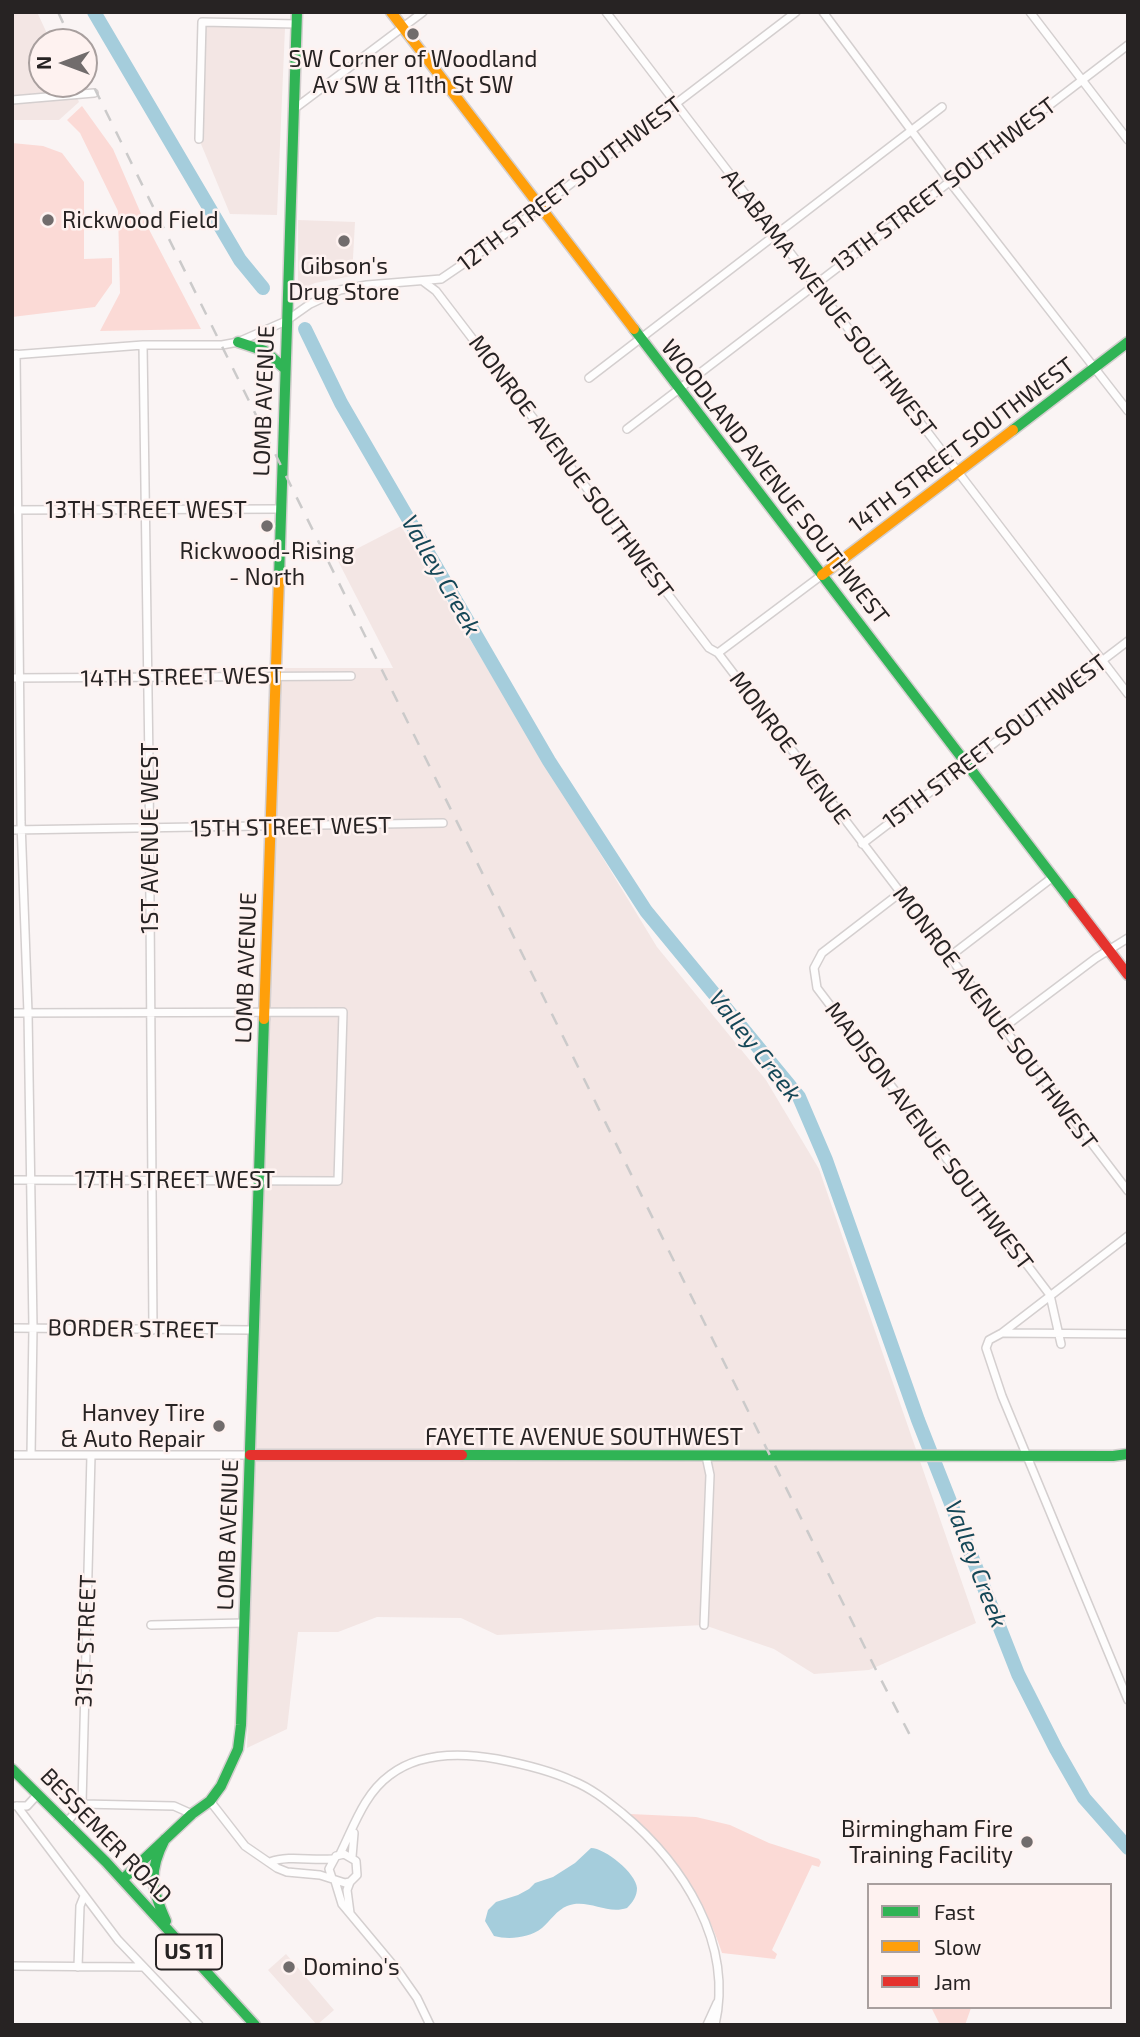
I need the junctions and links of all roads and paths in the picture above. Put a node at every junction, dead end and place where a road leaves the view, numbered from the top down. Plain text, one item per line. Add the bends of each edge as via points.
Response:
1 (297, 12) edge
2 (391, 12) edge
3 (423, 12) edge
4 (606, 12) edge
5 (796, 12) edge
6 (823, 12) edge
7 (1030, 12) edge
8 (297, 24) junction
9 (403, 27) junction
10 (1128, 45) edge
11 (1082, 80) junction
12 (35, 98) edge
13 (12, 100) edge
14 (676, 104) junction
15 (943, 107) dead end
16 (294, 109) junction
17 (912, 130) junction
18 (199, 139) dead end
19 (1128, 140) edge
20 (949, 181) junction
21 (540, 207) junction
22 (775, 234) junction
23 (424, 282) junction
24 (814, 285) junction
25 (286, 321) junction
26 (640, 340) junction
27 (238, 342) junction
28 (1128, 342) edge
29 (143, 345) junction
30 (14, 354) edge
31 (284, 368) junction
32 (1095, 369) junction
33 (589, 379) dead end
34 (679, 387) junction
35 (1128, 411) edge
36 (627, 429) dead end
37 (958, 471) junction
38 (280, 509) junction
39 (15, 510) edge
40 (146, 511) junction
41 (822, 575) junction
42 (1128, 641) edge
43 (718, 653) junction
44 (1102, 661) junction
45 (275, 676) junction
46 (351, 676) dead end
47 (148, 678) junction
48 (16, 679) edge
49 (1128, 694) edge
50 (967, 764) junction
51 (443, 823) dead end
52 (270, 827) junction
53 (149, 828) junction
54 (12, 830) edge
55 (22, 830) junction
56 (862, 844) junction
57 (1053, 877) junction
58 (900, 894) junction
59 (1128, 938) edge
60 (1109, 950) junction
61 (949, 957) junction
62 (1128, 975) edge
63 (264, 1011) junction
64 (12, 1013) edge
65 (28, 1013) junction
66 (151, 1013) junction
67 (1003, 1028) junction
68 (153, 1179) junction
69 (12, 1180) edge
70 (31, 1180) junction
71 (258, 1180) junction
72 (1128, 1191) edge
73 (1128, 1236) edge
74 (1050, 1295) junction
75 (12, 1328) edge
76 (33, 1328) junction
77 (153, 1330) junction
78 (253, 1330) junction
79 (1002, 1333) junction
80 (1060, 1333) junction
81 (1128, 1334) edge
82 (1061, 1343) dead end
83 (1128, 1454) edge
84 (12, 1455) edge
85 (31, 1455) junction
86 (91, 1455) junction
87 (250, 1455) junction
88 (706, 1456) junction
89 (1028, 1457) junction
90 (244, 1623) junction
91 (151, 1625) dead end
92 (704, 1625) dead end
93 (1128, 1676) edge
94 (1119, 1678) junction
95 (1128, 1700) edge
96 (12, 1769) edge
97 (38, 1794) junction
98 (210, 1801) junction
99 (82, 1804) junction
100 (15, 1805) edge
101 (192, 1814) junction
102 (68, 1821) junction
103 (355, 1822) junction
104 (165, 1839) junction
105 (340, 1854) junction
106 (352, 1857) junction
107 (332, 1859) junction
108 (270, 1861) junction
109 (123, 1879) junction
110 (334, 1879) junction
111 (350, 1882) junction
112 (84, 1896) junction
113 (350, 1913) junction
114 (172, 1933) junction
115 (12, 1966) edge
116 (78, 1967) junction
117 (143, 1967) junction
118 (720, 1996) junction
119 (199, 2025) edge
120 (255, 2025) edge
121 (430, 2025) edge
122 (707, 2025) edge
123 (715, 2025) edge

1 - 8 street, LOMB AVENUE
2 - 9 street, WOODLAND AVENUE SOUTHWEST
3 - 9 street
4 - 14 street, ALABAMA AVENUE SOUTHWEST
5 - 14 street, 12TH STREET SOUTHWEST
6 - 17 street
7 - 11 street
8 - 16 street, LOMB AVENUE
8 - 18 street via 202,22
9 - 16 street
9 - 21 street, WOODLAND AVENUE SOUTHWEST
10 - 11 street, 13TH STREET SOUTHWEST
11 - 19 street
11 - 20 street, 13TH STREET SOUTHWEST
12 - 13 street
14 - 21 street, 12TH STREET SOUTHWEST
14 - 22 street, ALABAMA AVENUE SOUTHWEST
15 - 17 street
16 - 25 street, LOMB AVENUE
17 - 20 street
17 - 22 street
20 - 24 street, 13TH STREET SOUTHWEST
20 - 32 street
21 - 23 street, 12TH STREET SOUTHWEST via 454,272
21 - 26 street, WOODLAND AVENUE SOUTHWEST
22 - 24 street, ALABAMA AVENUE SOUTHWEST
22 - 26 street
23 - 25 street, 12TH STREET SOUTHWEST via 340,290
23 - 43 street, MONROE AVENUE SOUTHWEST via 436,291 709,648
24 - 34 street, 13TH STREET SOUTHWEST
24 - 37 street, ALABAMA AVENUE SOUTHWEST
25 - 27 street, 12TH STREET SOUTHWEST
25 - 31 street, LOMB AVENUE
26 - 33 street
26 - 34 street, WOODLAND AVENUE SOUTHWEST
27 - 29 street, 12TH STREET SOUTHWEST
27 - 31 street via 265,351
28 - 32 street, 14TH STREET SOUTHWEST
29 - 30 street, 12TH STREET SOUTHWEST
29 - 40 street, 1ST AVENUE WEST
30 - 39 street
31 - 38 street, LOMB AVENUE
32 - 35 street
32 - 37 street, 14TH STREET SOUTHWEST
34 - 36 street, 13TH STREET SOUTHWEST
34 - 41 street, WOODLAND AVENUE SOUTHWEST
37 - 41 street, 14TH STREET SOUTHWEST
37 - 44 street, ALABAMA AVENUE SOUTHWEST
38 - 40 street, 13TH STREET WEST
38 - 45 street, LOMB AVENUE
39 - 40 street, 13TH STREET WEST
39 - 48 street
40 - 47 street, 1ST AVENUE WEST
41 - 43 street, 14TH STREET SOUTHWEST
41 - 50 street, WOODLAND AVENUE SOUTHWEST
42 - 44 street, 15TH STREET SOUTHWEST
43 - 56 street, MONROE AVENUE
44 - 49 street, ALABAMA AVENUE SOUTHWEST
44 - 50 street, 15TH STREET SOUTHWEST
45 - 46 street, 14TH STREET WEST
45 - 47 street, 14TH STREET WEST
45 - 52 street, LOMB AVENUE
47 - 48 street, 14TH STREET WEST
47 - 53 street, 1ST AVENUE WEST
48 - 55 street
50 - 56 street, 15TH STREET SOUTHWEST
50 - 57 street, WOODLAND AVENUE SOUTHWEST
51 - 52 street, 15TH STREET WEST
52 - 53 street, 15TH STREET WEST
52 - 63 street, LOMB AVENUE
53 - 55 street, 15TH STREET WEST
53 - 66 street, 1ST AVENUE WEST
54 - 55 street, 15TH STREET WEST
55 - 65 street
56 - 58 street, MONROE AVENUE SOUTHWEST
57 - 60 street, WOODLAND AVENUE SOUTHWEST
57 - 61 street
58 - 61 street, MONROE AVENUE SOUTHWEST
58 - 74 street, MADISON AVENUE SOUTHWEST via 822,953 814,973 817,988
59 - 60 street
60 - 62 street, WOODLAND AVENUE SOUTHWEST
60 - 67 street
61 - 67 street, MONROE AVENUE SOUTHWEST
63 - 66 street
63 - 71 street, LOMB AVENUE
63 - 71 street, 17TH STREET WEST via 343,1012 338,1181
64 - 65 street
65 - 66 street
65 - 70 street
66 - 68 street, 1ST AVENUE WEST
67 - 72 street, MONROE AVENUE SOUTHWEST
68 - 70 street, 17TH STREET WEST
68 - 71 street, 17TH STREET WEST
68 - 77 street, 1ST AVENUE WEST
69 - 70 street, 17TH STREET WEST
70 - 76 street
71 - 78 street, LOMB AVENUE
73 - 74 street
74 - 79 street
74 - 80 street
75 - 76 street, BORDER STREET
76 - 77 street, BORDER STREET
76 - 85 street
77 - 78 street, BORDER STREET
78 - 87 street, LOMB AVENUE
79 - 80 street
79 - 89 street via 987,1342 987,1355
80 - 81 street
80 - 82 street
83 - 89 street, FAYETTE AVENUE SOUTHWEST
84 - 85 street
85 - 86 street
86 - 87 street
86 - 99 street, 31ST STREET
87 - 88 street, FAYETTE AVENUE SOUTHWEST
87 - 90 street, LOMB AVENUE
88 - 89 street, FAYETTE AVENUE SOUTHWEST
88 - 92 street via 710,1475
89 - 94 street
90 - 91 street
90 - 98 street, LOMB AVENUE via 238,1749
93 - 94 street
94 - 95 street
96 - 97 street, BESSEMER ROAD / US 11
97 - 100 street via 27,1806
97 - 102 street, BESSEMER ROAD / US 11
98 - 101 street, LOMB AVENUE
98 - 108 street via 245,1846
99 - 101 street via 174,1806
99 - 102 street
100 - 112 street
101 - 104 street, LOMB AVENUE
102 - 109 street, BESSEMER ROAD / US 11
103 - 105 street
103 - 106 street
103 - 118 street via 370,1793 391,1773 446,1755 526,1764 575,1782 638,1827 688,1888 704,1917 716,1955
104 - 109 street, LOMB AVENUE
104 - 114 street via 151,1880
105 - 106 street
105 - 107 street
106 - 111 street via 358,1871
107 - 108 street
107 - 110 street via 329,1868
108 - 110 street via 287,1872
109 - 114 street, BESSEMER ROAD / US 11
110 - 111 street
110 - 113 street
111 - 113 street
112 - 116 street
112 - 117 street
113 - 121 street via 417,1998
114 - 120 street, BESSEMER ROAD / US 11
115 - 116 street
116 - 117 street
117 - 119 street
118 - 122 street
118 - 123 street

